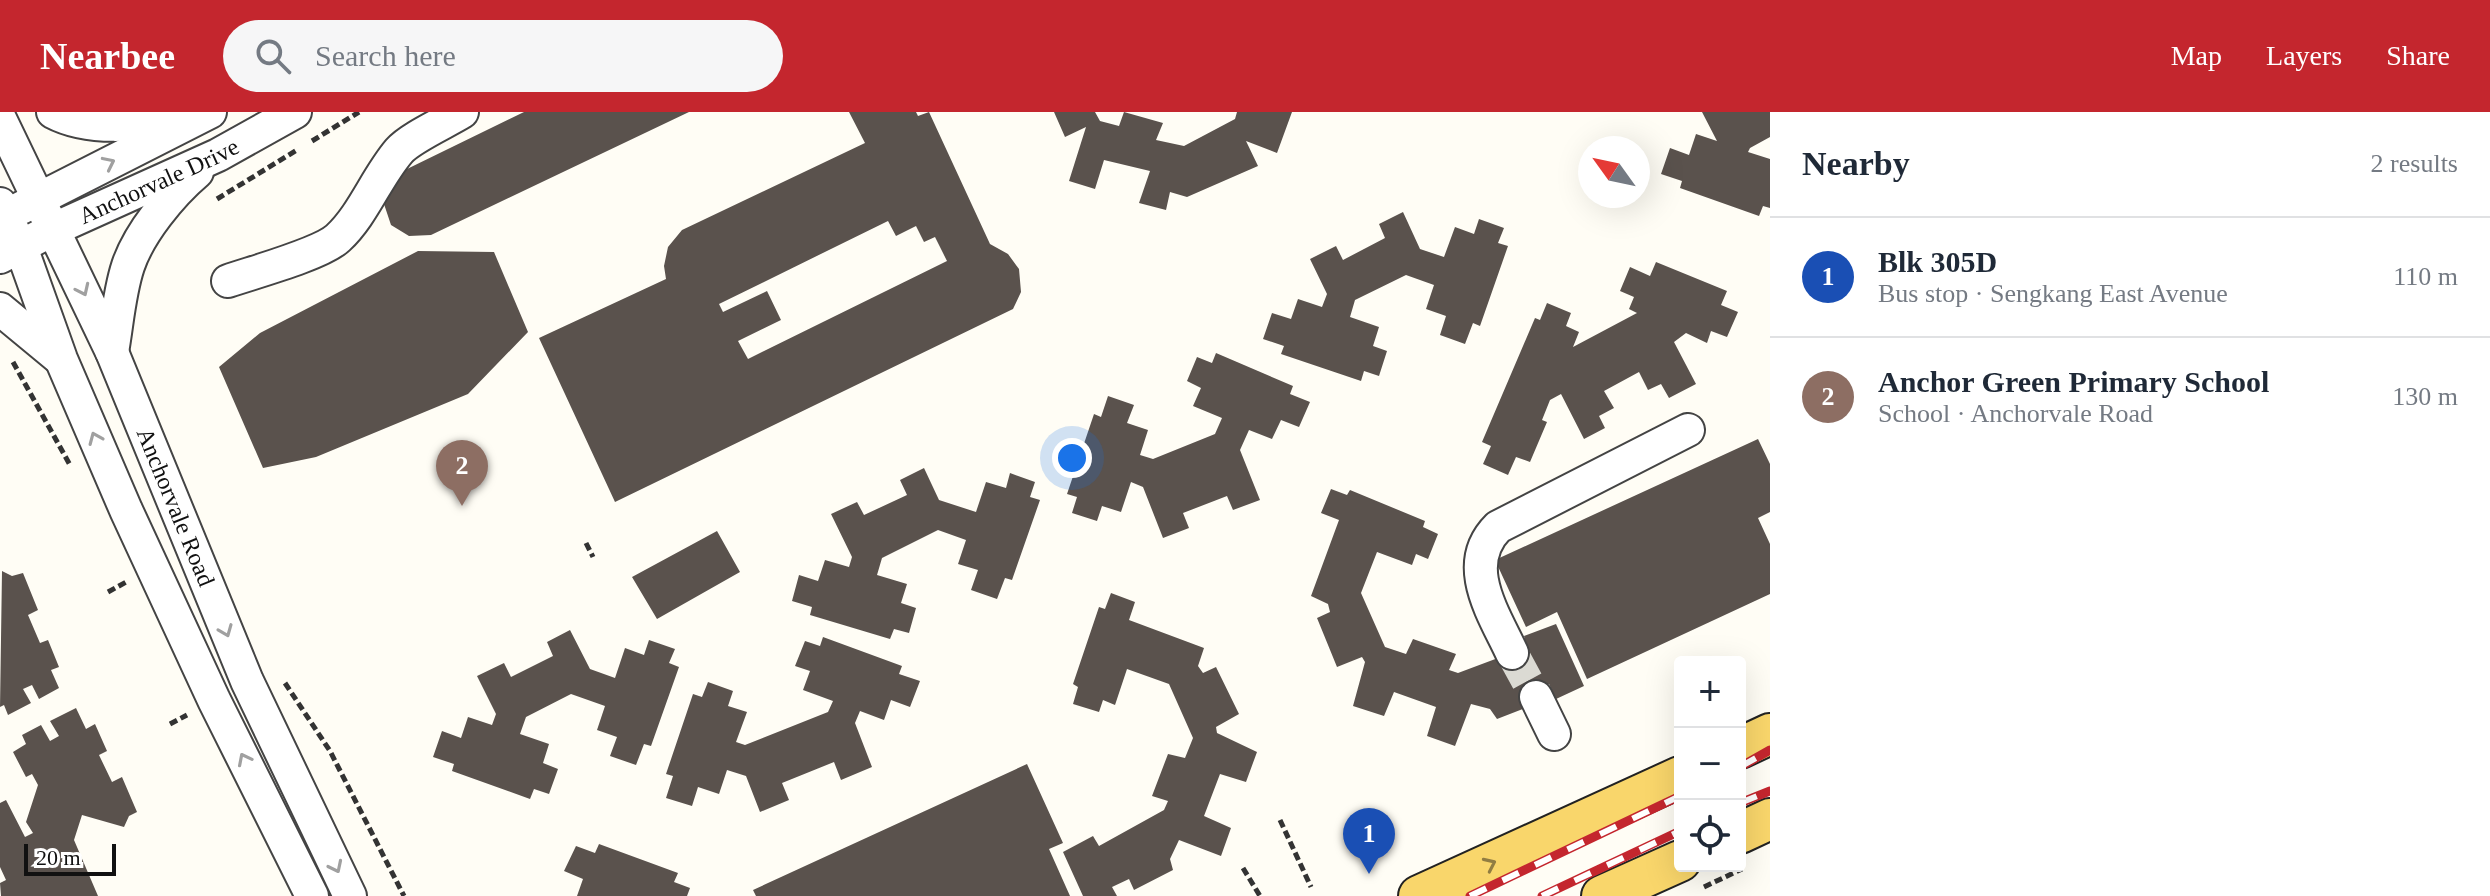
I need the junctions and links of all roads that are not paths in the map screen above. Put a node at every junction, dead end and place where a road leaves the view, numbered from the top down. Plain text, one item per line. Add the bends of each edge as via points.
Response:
1 (53, 112) edge
2 (295, 112) edge
3 (462, 112) edge
4 (207, 114) edge
5 (0, 119) edge
6 (218, 155) junction
7 (40, 198) junction
8 (2, 213) edge
9 (54, 229) junction
10 (10, 252) edge
11 (228, 281) dead end
12 (0, 309) edge
13 (112, 352) junction
14 (61, 359) junction
15 (1688, 430) dead end
16 (1512, 653) tunnel mouth
17 (1536, 697) tunnel mouth
18 (1554, 734) dead end
19 (1770, 734) edge
20 (1746, 745) edge
21 (1674, 780) edge
22 (1770, 819) edge
23 (1748, 848) edge
24 (1690, 875) edge
25 (312, 896) edge
26 (350, 896) edge
27 (1419, 896) edge
28 (1602, 896) edge

1 - 4 street via 127,126
2 - 6 street, Anchorvale Drive
3 - 11 street via 401,148 337,239
7 -> 4 street, Anchorvale Drive
5 - 7 street, Anchorvale Road
6 - 9 street, Anchorvale Drive
6 - 13 street via 181,186 136,247 127,268
7 - 8 street, Anchorvale Drive
7 - 9 street, Anchorvale Road
8 - 10 street, Anchorvale Road
9 - 10 street, Anchorvale Drive
9 -> 13 street, Anchorvale Road
10 - 14 street, Anchorvale Road
12 - 14 street
13 -> 26 street, Anchorvale Road via 247,681
25 -> 14 street, Anchorvale Road via 214,700
15 - 16 street via 1491,534 1483,548 1482,587
17 - 18 street
19 - 20 main road
27 -> 21 main road
22 - 23 main road
24 - 28 main road

